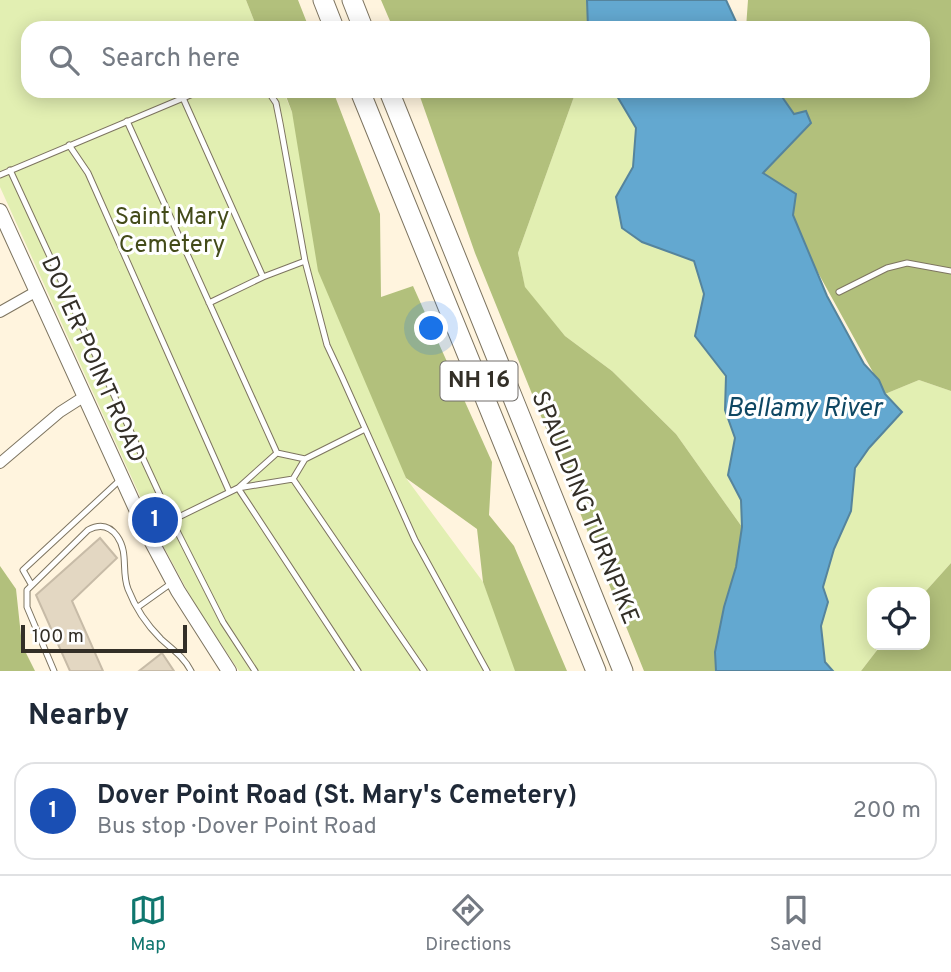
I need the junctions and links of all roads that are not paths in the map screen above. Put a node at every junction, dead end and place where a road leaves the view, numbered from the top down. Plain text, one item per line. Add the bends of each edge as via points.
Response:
1 (323, 0) edge
2 (352, 0) edge
3 (331, 21) edge
4 (360, 21) edge
5 (183, 98) joint
6 (273, 98) edge
7 (363, 98) edge
8 (392, 98) edge
9 (127, 121) junction
10 (69, 145) junction
11 (10, 170) junction
12 (0, 175) edge
13 (0, 211) edge
14 (305, 261) junction
15 (951, 271) edge
16 (263, 277) junction
17 (37, 291) junction
18 (839, 292) dead end
19 (209, 303) junction
20 (0, 312) edge
21 (85, 396) junction
22 (365, 429) junction
23 (277, 453) junction
24 (305, 459) junction
25 (0, 463) edge
26 (293, 478) junction
27 (121, 479) junction
28 (237, 488) junction
29 (229, 491) junction
30 (171, 519) junction
31 (147, 533) junction
32 (173, 582) junction
33 (31, 584) junction
34 (138, 607) junction
35 (54, 671) edge
36 (191, 671) edge
37 (229, 671) edge
38 (255, 671) edge
39 (358, 671) edge
40 (424, 671) edge
41 (487, 671) edge
42 (596, 671) edge
43 (623, 671) edge

1 - 3 highway
2 - 4 highway
5 - 9 lane
5 - 16 lane
6 - 14 lane
7 - 42 highway, SPAULDING TURNPIKE / NH 16
8 - 43 highway, SPAULDING TURNPIKE / NH 16
9 - 10 lane
9 - 19 lane
10 - 11 lane
10 - 29 lane via 88,173
11 - 12 lane
11 - 30 lane
13 - 17 main road, DOVER POINT ROAD
14 - 16 lane
14 - 22 lane via 327,345
15 - 18 lane via 907,263
16 - 19 lane
17 - 20 street
17 - 21 main road, DOVER POINT ROAD
19 - 23 lane
21 - 25 street
21 - 27 main road, DOVER POINT ROAD
22 - 24 lane
22 - 41 lane via 415,540
23 - 24 lane
23 - 28 lane
24 - 26 lane
26 - 28 lane
26 - 40 lane
27 - 31 main road, DOVER POINT ROAD
27 - 33 lane via 23,570
28 - 29 lane
28 - 39 lane
29 - 30 lane
30 - 31 lane
30 - 38 lane via 223,622
31 - 32 main road, DOVER POINT ROAD
32 - 34 lane
32 - 37 main road, DOVER POINT ROAD
33 - 34 lane via 88,530 103,526 122,545 126,581
33 - 35 lane via 27,607
34 - 36 lane

